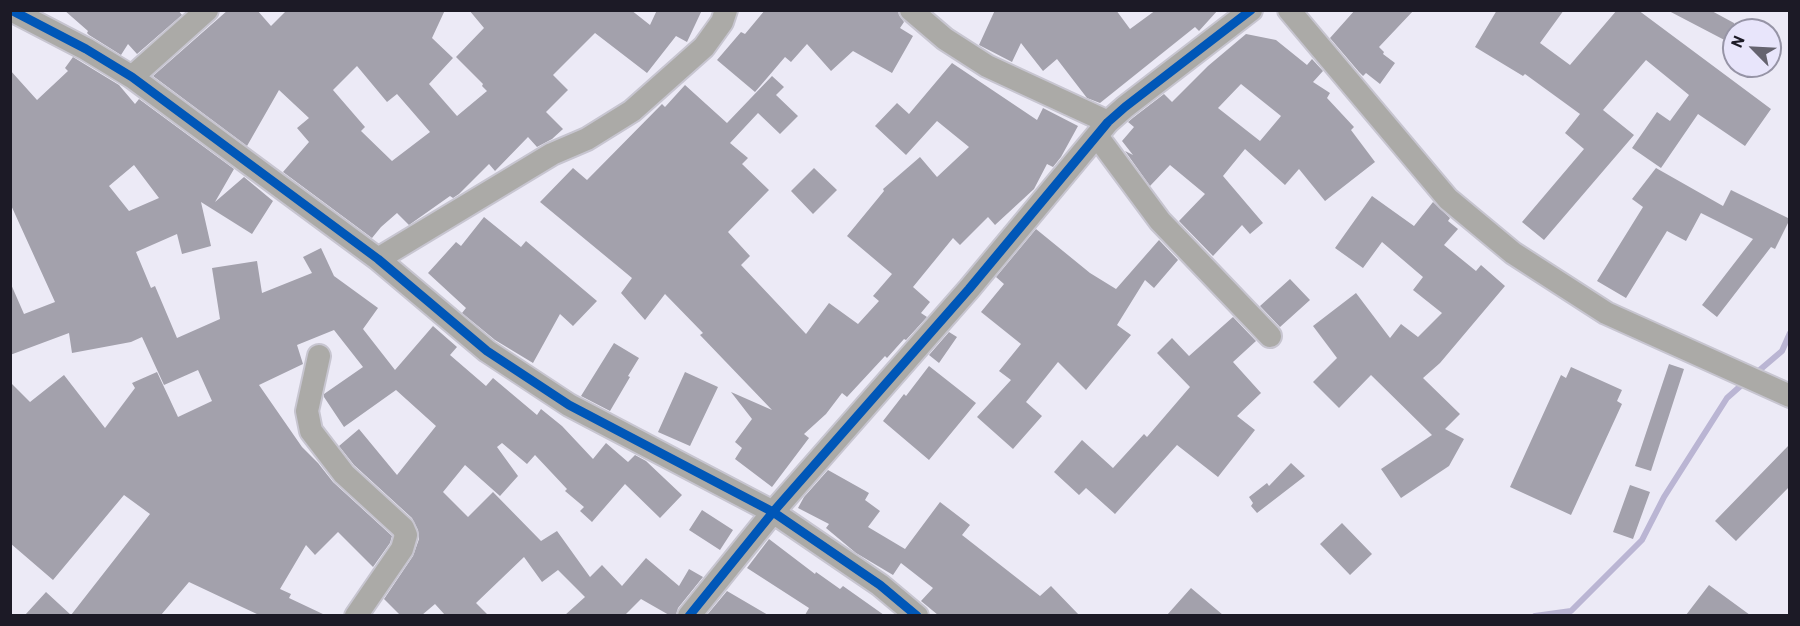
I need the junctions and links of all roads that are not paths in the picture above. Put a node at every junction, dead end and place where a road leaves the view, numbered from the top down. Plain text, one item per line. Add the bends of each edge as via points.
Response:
1 (11, 10) edge
2 (207, 10) edge
3 (726, 10) edge
4 (910, 10) edge
5 (1251, 10) edge
6 (1289, 10) edge
7 (132, 77) junction
8 (1102, 129) junction
9 (378, 259) junction
10 (1270, 336) dead end
11 (319, 356) dead end
12 (1790, 396) edge
13 (773, 512) junction
14 (356, 615) edge
15 (689, 615) edge
16 (917, 615) edge

1 - 7 street
2 - 7 street
3 - 9 street via 704,46 632,111 587,139 552,154
4 - 8 street via 987,66
5 - 8 street via 1125,106
6 - 12 street via 1448,199 1514,253 1606,313
7 - 9 street
8 - 10 street via 1160,221
8 - 13 street via 969,289
9 - 13 street via 487,351 569,405
11 - 14 street via 308,411 311,431 344,474 406,535 402,549
13 - 15 street
13 - 16 street

